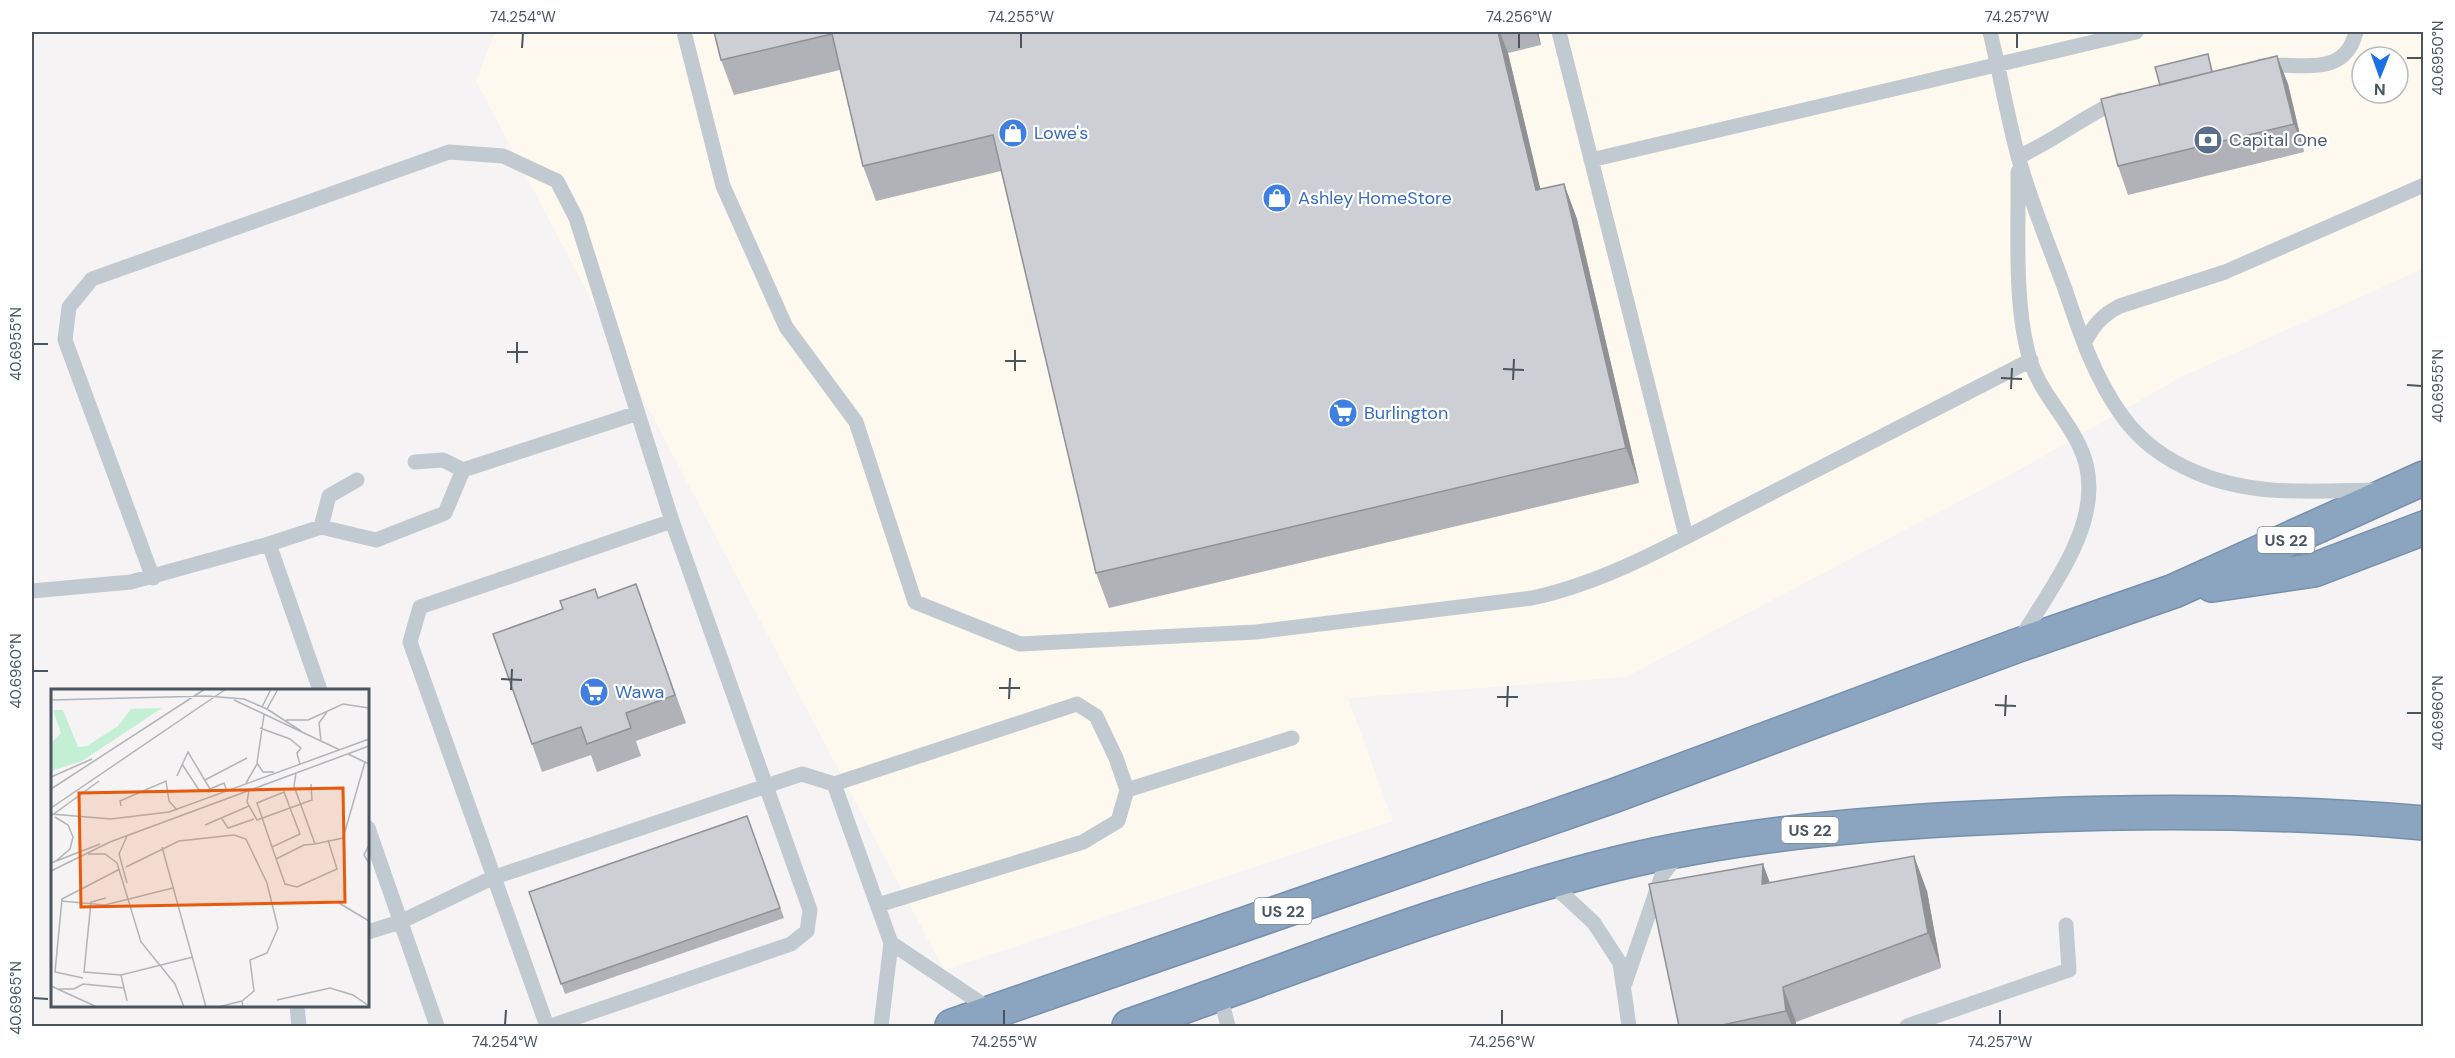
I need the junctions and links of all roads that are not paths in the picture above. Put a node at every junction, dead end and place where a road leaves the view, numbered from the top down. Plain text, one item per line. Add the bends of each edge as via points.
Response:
1 (684, 32) edge
2 (1559, 32) edge
3 (1990, 32) edge
4 (2136, 32) edge
5 (2356, 32) edge
6 (1998, 64) junction
7 (2243, 69) edge
8 (2132, 97) edge
9 (2018, 157) junction
10 (1591, 160) junction
11 (2424, 185) edge
12 (2084, 343) junction
13 (2031, 360) junction
14 (638, 413) junction
15 (415, 462) dead end
16 (463, 471) junction
17 (357, 480) dead end
18 (2411, 484) edge
19 (672, 521) junction
20 (321, 527) junction
21 (2424, 528) edge
22 (1686, 536) junction
23 (269, 544) junction
24 (153, 578) junction
25 (32, 591) edge
26 (2174, 591) junction
27 (2016, 646) junction
28 (320, 689) edge
29 (1292, 738) dead end
30 (834, 784) junction
31 (765, 787) junction
32 (1127, 790) junction
33 (2424, 824) edge
34 (369, 831) edge
35 (1682, 850) junction
36 (492, 878) junction
37 (1550, 882) junction
38 (878, 905) junction
39 (400, 922) junction
40 (2066, 925) dead end
41 (369, 932) edge
42 (891, 943) junction
43 (1624, 986) junction
44 (1220, 995) junction
45 (297, 1007) edge
46 (994, 1012) junction
47 (299, 1026) edge
48 (437, 1026) edge
49 (549, 1026) edge
50 (881, 1026) edge
51 (952, 1026) edge
52 (1129, 1026) edge
53 (1228, 1026) edge
54 (1629, 1026) edge
55 (1907, 1026) edge

1 - 22 lane via 723,186 786,327 856,422 915,602 1020,644 1256,632 1532,598 1568,590
2 - 10 lane
3 - 6 lane
4 - 6 lane
5 - 7 lane via 2346,56 2328,65 2289,63
6 - 9 lane
6 - 10 lane
8 - 9 lane via 2097,111
9 - 12 lane
9 - 13 lane via 2022,303
10 - 22 lane
11 - 12 lane via 2225,272 2138,299 2105,314
12 - 18 lane via 2109,396 2138,436 2194,472 2266,490
13 - 22 lane
13 - 27 lane via 2046,397 2079,445 2090,485 2082,530
14 - 16 lane
14 - 19 lane
14 - 24 lane via 576,218 557,182 503,156 449,152 92,279 69,307 65,340
15 - 16 lane via 443,460
16 - 20 lane via 445,513 376,540
17 - 20 lane via 329,496
18 - 26 highway, US 22
19 - 31 lane
19 - 36 lane via 420,607 410,642
20 - 23 lane
21 - 26 highway via 2314,570
23 - 24 lane
23 - 28 lane
24 - 25 lane
26 - 27 highway, US 22
27 - 46 highway, US 22 via 1612,796
29 - 32 lane
30 - 31 lane via 802,774
30 - 32 lane via 1077,704 1096,716
30 - 38 lane
31 - 36 lane
31 - 49 lane via 810,910 807,931 791,944
32 - 38 lane via 1118,821 1083,842
33 - 35 highway, US 22 via 2305,814 2087,812 1870,824
34 - 39 lane
35 - 37 highway, US 22
35 - 43 lane via 1662,875
36 - 39 lane
36 - 49 lane
37 - 43 lane via 1594,923 1620,963
37 - 44 highway, US 22
38 - 42 lane
39 - 41 lane
39 - 48 lane
40 - 55 lane via 2069,970
42 - 46 lane
42 - 50 lane
43 - 54 lane
44 - 52 highway, US 22
44 - 53 lane
45 - 47 lane
46 - 51 highway, US 22

